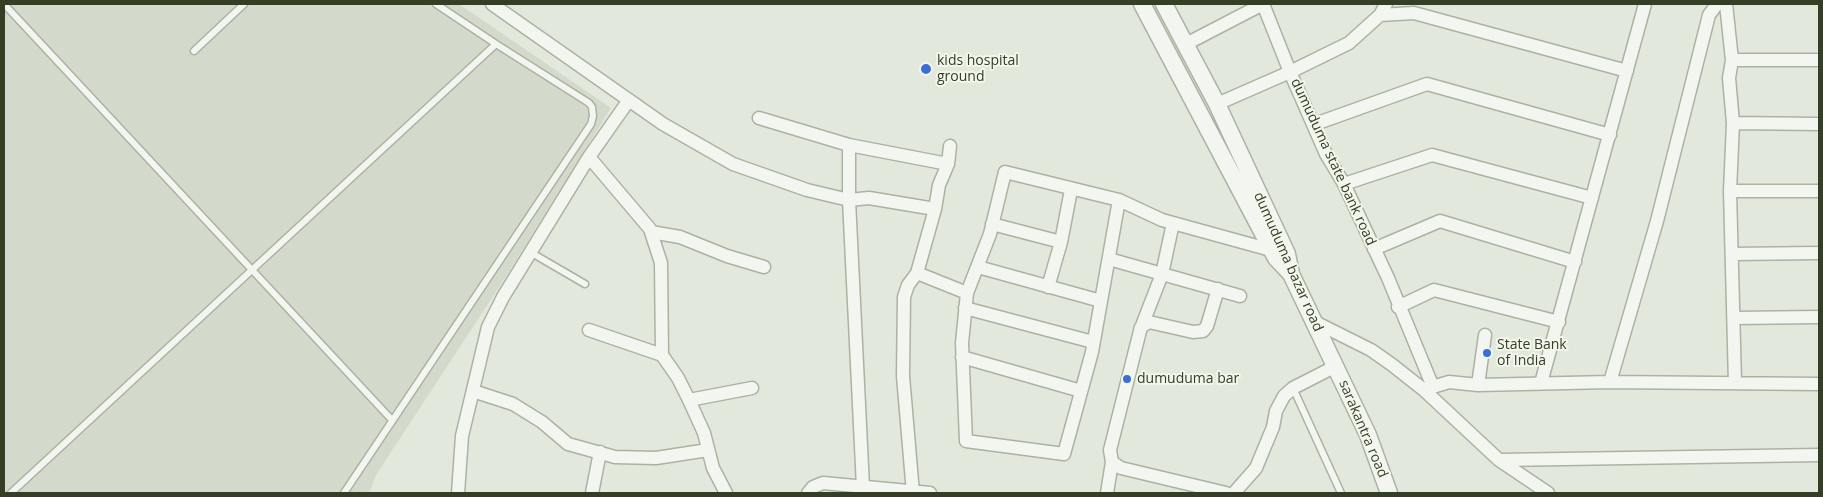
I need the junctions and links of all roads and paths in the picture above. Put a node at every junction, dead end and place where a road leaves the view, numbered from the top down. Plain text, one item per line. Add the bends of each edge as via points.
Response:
1 (4, 4) edge
2 (244, 4) edge
3 (436, 4) edge
4 (492, 4) edge
5 (1142, 4) edge
6 (1164, 4) edge
7 (1263, 4) edge
8 (1642, 4) edge
9 (1717, 4) edge
10 (1726, 4) edge
11 (1384, 10) edge
12 (496, 44) junction
13 (1186, 44) junction
14 (194, 51) dead end
15 (1732, 60) junction
16 (1819, 60) edge
17 (1627, 71) junction
18 (1290, 72) junction
19 (629, 100) junction
20 (1217, 104) junction
21 (760, 118) dead end
22 (1733, 123) junction
23 (1315, 124) junction
24 (1819, 124) edge
25 (1610, 134) junction
26 (849, 145) junction
27 (950, 146) dead end
28 (590, 157) junction
29 (948, 164) junction
30 (1344, 184) junction
31 (1071, 190) junction
32 (1730, 191) junction
33 (1819, 191) edge
34 (1592, 198) junction
35 (849, 200) junction
36 (1119, 200) junction
37 (935, 209) junction
38 (1173, 223) junction
39 (992, 224) junction
40 (651, 232) junction
41 (1061, 242) junction
42 (1374, 249) junction
43 (1271, 250) junction
44 (530, 252) junction
45 (1819, 253) edge
46 (1732, 254) junction
47 (1109, 259) junction
48 (1575, 262) junction
49 (764, 267) dead end
50 (978, 267) junction
51 (251, 270) junction
52 (917, 273) junction
53 (1162, 274) junction
54 (1291, 274) junction
55 (585, 284) dead end
56 (1048, 286) junction
57 (1218, 289) junction
58 (967, 293) junction
59 (1240, 296) dead end
60 (1101, 301) junction
61 (1398, 307) junction
62 (965, 308) junction
63 (1819, 317) edge
64 (1735, 318) junction
65 (1314, 321) junction
66 (1559, 322) junction
67 (1143, 323) junction
68 (590, 330) dead end
69 (1485, 335) dead end
70 (1093, 342) junction
71 (662, 354) junction
72 (962, 357) junction
73 (1336, 366) junction
74 (1610, 382) junction
75 (1541, 383) junction
76 (1735, 383) junction
77 (1819, 384) edge
78 (1478, 385) junction
79 (752, 388) dead end
80 (1293, 388) junction
81 (1428, 388) junction
82 (474, 391) junction
83 (1081, 391) junction
84 (689, 400) junction
85 (392, 420) junction
86 (708, 450) junction
87 (600, 452) junction
88 (1819, 455) edge
89 (1499, 460) junction
90 (1112, 462) junction
91 (863, 487) junction
92 (10, 493) edge
93 (344, 493) edge
94 (458, 493) edge
95 (592, 493) edge
96 (726, 493) edge
97 (808, 493) edge
98 (913, 493) edge
99 (930, 493) edge
100 (1107, 493) edge
101 (1226, 493) edge
102 (1234, 493) edge
103 (1341, 493) edge
104 (1389, 493) edge
105 (1548, 493) edge

1 - 51 lane
2 - 14 lane
3 - 12 lane
4 - 19 street
5 - 43 street
6 - 13 street, dumuduma bazar road
7 - 13 street
7 - 18 street
8 - 17 street
9 - 74 street via 1709,14 1657,221
10 - 15 street
11 - 17 street via 1414,13
11 - 18 street, dumuduma state bank road via 1349,43
12 - 51 lane
12 - 85 lane via 589,103 593,116 591,124
13 - 20 street, dumuduma bazar road
15 - 16 street
15 - 22 street via 1729,78
17 - 25 street
18 - 20 street
18 - 23 street, dumuduma state bank road
19 - 28 street
19 - 35 street via 663,124 733,164 807,190
20 - 54 street, dumuduma bazar road via 1288,254
21 - 26 street
22 - 24 street
22 - 32 street
23 - 25 street via 1427,84
23 - 30 street, dumuduma state bank road via 1326,154
25 - 34 street
26 - 29 street
26 - 35 street
27 - 29 street
28 - 40 street
28 - 44 street
29 - 37 street via 939,185
30 - 34 street via 1432,154
30 - 42 street, dumuduma state bank road
31 - 36 street
31 - 39 street via 1005,172
31 - 41 street
32 - 33 street
32 - 46 street
34 - 48 street
35 - 37 street via 869,198
35 - 91 street
36 - 38 street
36 - 47 street
37 - 52 street
38 - 43 street
38 - 53 street
39 - 41 street
39 - 50 street
40 - 49 street via 680,237
40 - 71 street via 661,263
41 - 56 street
42 - 48 street via 1440,221
42 - 61 street, dumuduma state bank road
43 - 54 street
44 - 55 lane
44 - 82 street via 488,327
45 - 46 street
46 - 64 street
47 - 53 street
47 - 60 street
48 - 66 street
50 - 56 street
50 - 58 street
51 - 85 lane
51 - 92 lane
52 - 58 street
52 - 98 street via 904,297 903,376
53 - 57 street
53 - 67 street
54 - 65 street, dumuduma bazar road
56 - 60 street
57 - 59 street
57 - 67 street via 1203,331
58 - 62 street
60 - 70 street
61 - 66 street via 1434,290
61 - 81 street, dumuduma state bank road
62 - 70 street
62 - 72 street
63 - 64 street
64 - 76 street
65 - 73 street, dumuduma bazar road
65 - 81 street via 1371,350
66 - 75 street
67 - 90 street via 1110,450
68 - 71 street
69 - 78 street
70 - 83 street
71 - 84 street
72 - 83 street
72 - 83 street via 966,441 1064,454
73 - 80 street
73 - 104 street, sarakantra road via 1368,435
74 - 75 street
74 - 76 street
75 - 78 street
76 - 77 street
78 - 81 street via 1449,382
79 - 84 street
80 - 102 street via 1276,411 1256,468
80 - 103 lane
81 - 89 street
82 - 87 street via 513,404 568,444
82 - 94 street via 462,436
84 - 86 street
85 - 93 lane
86 - 87 street via 656,458
86 - 96 street via 712,468
87 - 95 street
88 - 89 street
89 - 105 street
90 - 100 street
90 - 101 street via 1121,468
91 - 97 street via 823,483
91 - 98 street
98 - 99 street

